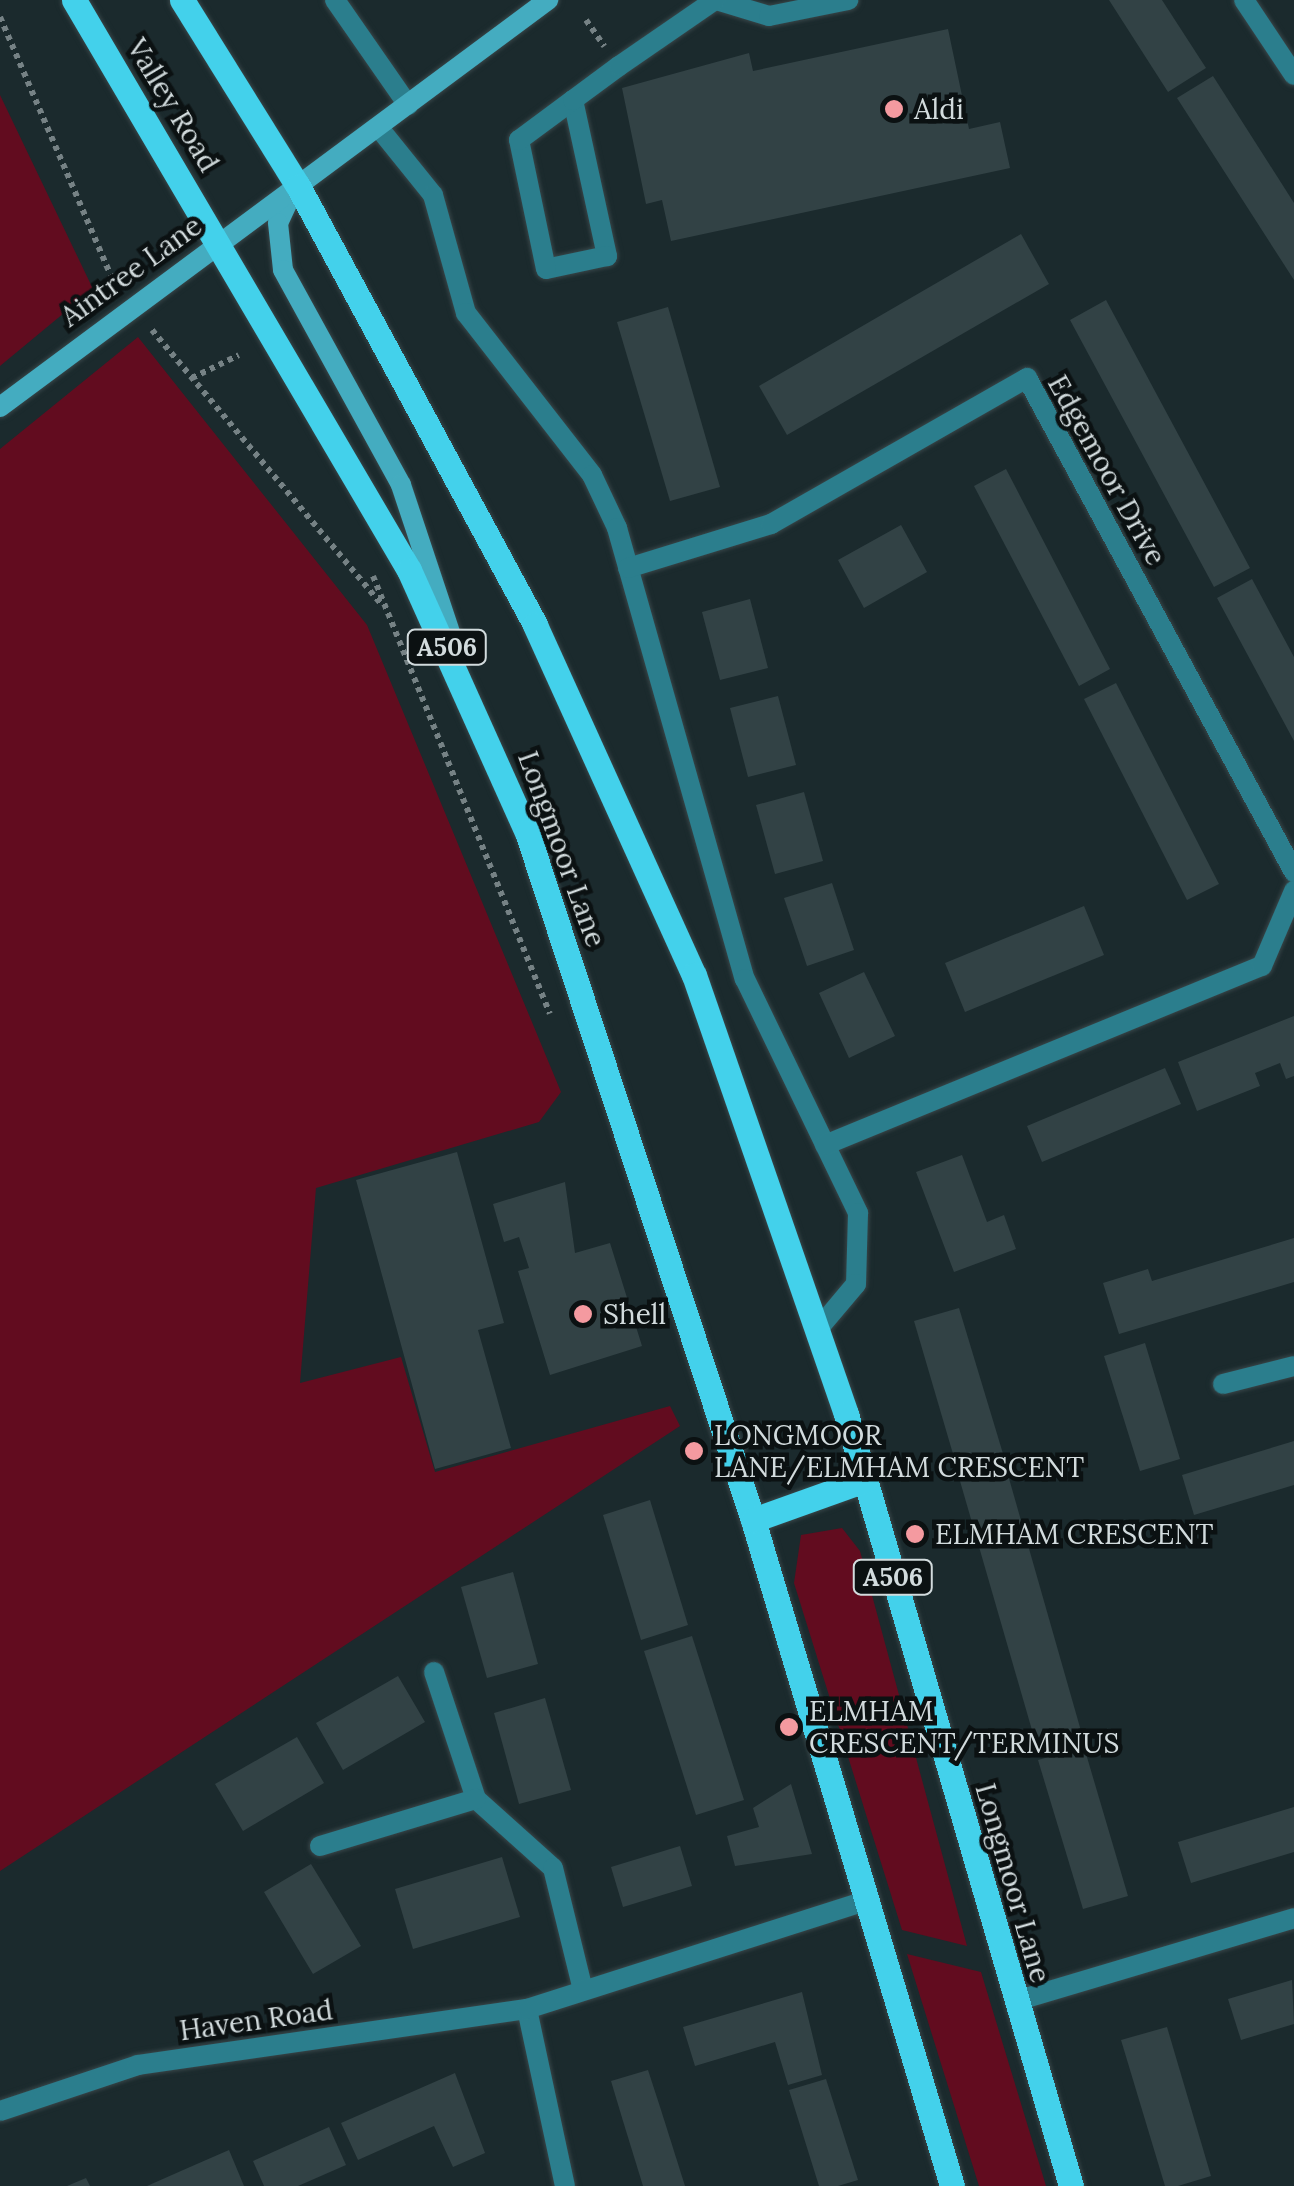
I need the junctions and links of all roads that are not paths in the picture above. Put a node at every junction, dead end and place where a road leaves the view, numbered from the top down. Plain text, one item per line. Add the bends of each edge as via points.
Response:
1 (74, 0) edge
2 (182, 0) edge
3 (335, 0) edge
4 (548, 0) edge
5 (716, 0) edge
6 (848, 0) edge
7 (1244, 0) edge
8 (1294, 75) edge
9 (573, 100) junction
10 (408, 105) junction
11 (378, 128) junction
12 (298, 186) junction
13 (219, 241) junction
14 (0, 407) edge
15 (628, 568) junction
16 (474, 700) junction
17 (1294, 872) edge
18 (1294, 890) edge
19 (824, 1146) junction
20 (819, 1328) junction
21 (1294, 1366) edge
22 (1222, 1384) dead end
23 (865, 1480) junction
24 (753, 1520) junction
25 (434, 1672) dead end
26 (476, 1799) junction
27 (320, 1846) dead end
28 (865, 1902) junction
29 (1294, 1918) edge
30 (582, 1986) junction
31 (1016, 2001) junction
32 (527, 2009) junction
33 (0, 2111) edge
34 (565, 2186) edge
35 (952, 2186) edge
36 (1072, 2186) edge

1 - 13 main road, Valley Road / A506
2 - 12 main road, A506
3 - 10 street
4 - 10 street, Aintree Lane
5 - 6 street via 769,16
5 - 9 street
7 - 8 street
9 - 9 street via 519,140 546,270 607,256
10 - 11 street, Aintree Lane
11 - 12 street, Aintree Lane
11 - 15 street via 433,196 466,313 592,475
12 - 13 street, Aintree Lane
12 - 16 street via 278,223 282,270 401,485
12 - 20 main road, Longmoor Lane / A506 via 534,625 638,852 694,975
13 - 14 street, Aintree Lane
13 - 16 main road, Longmoor Lane / A506 via 400,553
15 - 17 street, Edgemoor Drive via 771,524 1027,378
15 - 19 street via 730,935
16 - 24 main road, Longmoor Lane / A506 via 614,1081
18 - 19 street via 1262,966
19 - 20 street via 852,1194 864,1246 848,1302
20 - 23 main road, Longmoor Lane / A506
21 - 22 street
23 - 24 main road
23 - 31 main road, Longmoor Lane / A506
24 - 28 main road, Longmoor Lane / A506
25 - 26 street
26 - 27 street
26 - 30 street via 554,1868
28 - 30 street, Haven Road
28 - 35 main road, Longmoor Lane / A506
29 - 31 street
30 - 32 street, Haven Road
31 - 36 main road, Longmoor Lane / A506
32 - 33 street, Haven Road via 138,2065
32 - 34 street

